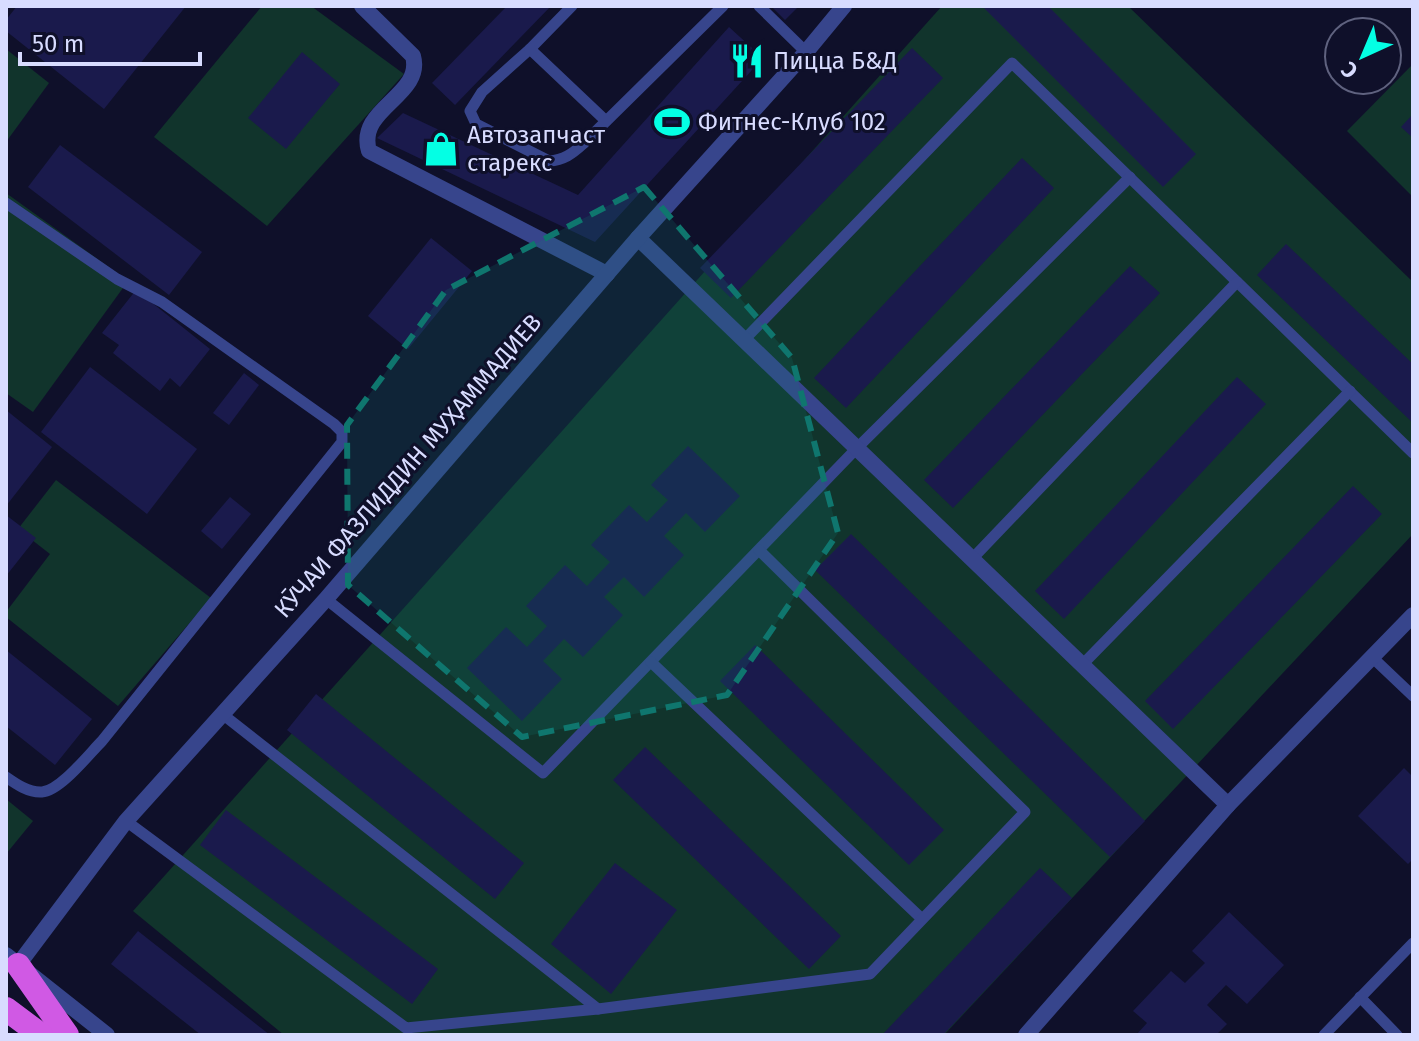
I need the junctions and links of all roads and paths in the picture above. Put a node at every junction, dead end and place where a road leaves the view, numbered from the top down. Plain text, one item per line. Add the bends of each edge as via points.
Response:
1 (362, 6) edge
2 (572, 6) edge
3 (723, 6) edge
4 (759, 6) edge
5 (844, 6) edge
6 (530, 49) junction
7 (806, 52) junction
8 (606, 121) junction
9 (1130, 177) junction
10 (6, 203) edge
11 (638, 238) junction
12 (607, 274) junction
13 (1237, 282) junction
14 (744, 340) junction
15 (1350, 391) junction
16 (857, 448) junction
17 (1413, 453) edge
18 (759, 550) junction
19 (972, 559) junction
20 (326, 599) junction
21 (1413, 615) edge
22 (1373, 658) junction
23 (651, 662) junction
24 (1082, 665) junction
25 (1413, 696) edge
26 (221, 713) junction
27 (6, 777) edge
28 (1228, 805) junction
29 (126, 821) junction
30 (921, 918) junction
31 (1413, 943) edge
32 (12, 960) edge
33 (1360, 997) junction
34 (6, 1009) edge
35 (598, 1009) junction
36 (41, 1035) edge
37 (67, 1035) edge
38 (107, 1035) edge
39 (1026, 1035) edge
40 (1324, 1035) edge
41 (1397, 1035) edge

1 - 12 street via 413,56 416,66 413,77 369,126 369,151
2 - 6 lane
3 - 8 lane
4 - 7 lane
5 - 7 street, КӮЧАИ ФАЗЛИДДИН МУҲАММАДИЕВ
6 - 8 lane
6 - 8 lane via 482,92 470,111 476,124 549,161 560,161
7 - 11 street, КӮЧАИ ФАЗЛИДДИН МУҲАММАДИЕВ
9 - 13 lane
9 - 14 lane via 1012,63
9 - 16 lane
10 - 27 lane via 243,357 342,432 342,442 111,730 67,777 42,792 19,787
11 - 12 street, КӮЧАИ ФАЗЛИДДИН МУҲАММАДИЕВ
11 - 14 street
12 - 20 street, КӮЧАИ ФАЗЛИДДИН МУҲАММАДИЕВ
13 - 15 lane
13 - 19 lane
14 - 16 street
15 - 17 lane
15 - 24 lane
16 - 18 lane
16 - 19 street
18 - 23 lane
18 - 30 lane via 1025,812
19 - 24 street
20 - 23 lane via 543,773
20 - 26 street, КӮЧАИ ФАЗЛИДДИН МУҲАММАДИЕВ
21 - 22 street
22 - 25 lane
22 - 28 street
23 - 30 lane
24 - 28 street
26 - 29 street, КӮЧАИ ФАЗЛИДДИН МУҲАММАДИЕВ
26 - 35 lane
28 - 39 street
29 - 32 street, КӮЧАИ ФАЗЛИДДИН МУҲАММАДИЕВ
29 - 35 lane via 406,1028
30 - 35 lane via 870,974
31 - 33 lane
32 - 37 highway
32 - 38 street
33 - 40 lane
33 - 41 lane
34 - 36 highway

